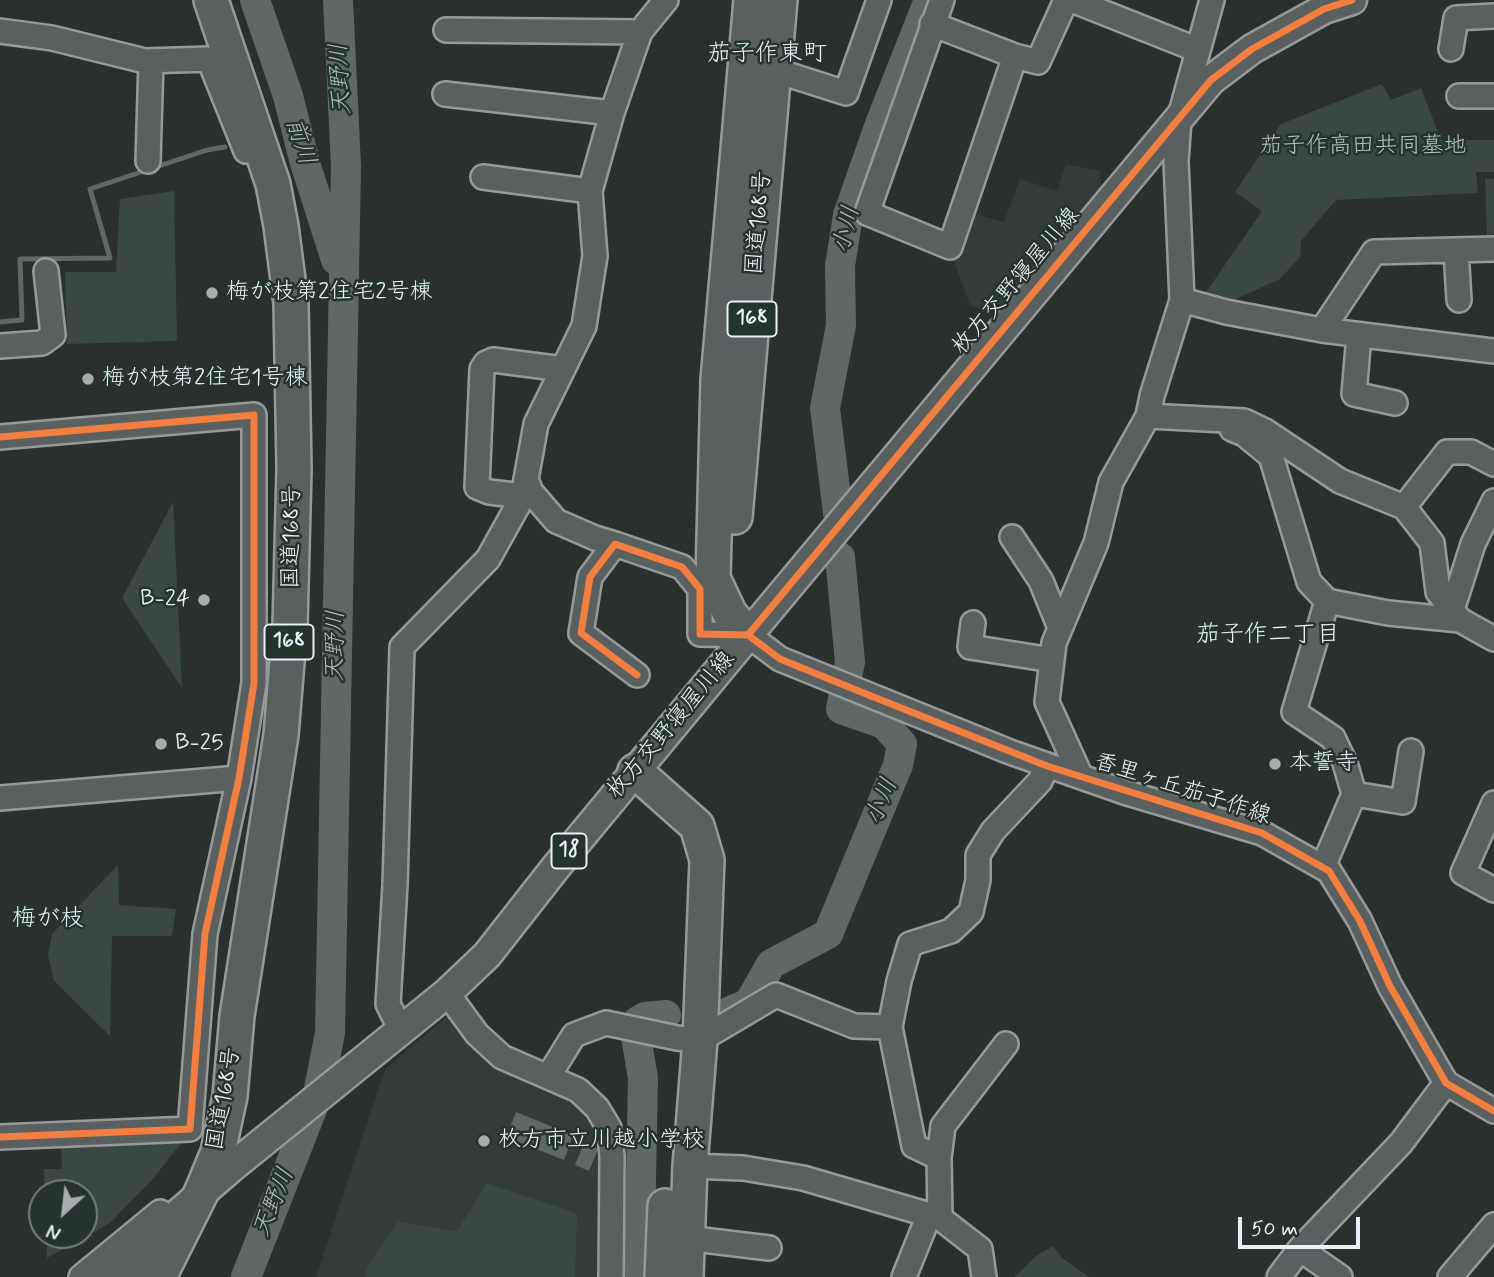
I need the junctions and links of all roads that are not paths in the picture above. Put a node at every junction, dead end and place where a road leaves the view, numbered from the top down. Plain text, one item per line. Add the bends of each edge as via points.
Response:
1 (211, 0) edge
2 (666, 0) edge
3 (751, 0) edge
4 (780, 0) edge
5 (879, 0) edge
6 (942, 0) edge
7 (1066, 0) edge
8 (1072, 0) edge
9 (1212, 0) edge
10 (1352, 0) edge
11 (1494, 16) edge
12 (932, 24) junction
13 (446, 30) dead end
14 (0, 31) edge
15 (640, 32) junction
16 (1451, 49) dead end
17 (1198, 50) junction
18 (1015, 56) junction
19 (166, 57) junction
20 (774, 70) junction
21 (445, 94) dead end
22 (1459, 96) dead end
23 (1494, 96) edge
24 (612, 113) junction
25 (1179, 120) junction
26 (264, 156) junction
27 (148, 161) dead end
28 (483, 177) dead end
29 (590, 191) junction
30 (1494, 249) edge
31 (1456, 250) junction
32 (46, 271) dead end
33 (1182, 300) junction
34 (1459, 300) dead end
35 (1322, 330) junction
36 (1359, 335) junction
37 (0, 346) edge
38 (1494, 351) edge
39 (563, 369) junction
40 (1395, 403) dead end
41 (1148, 416) junction
42 (1213, 420) junction
43 (0, 437) edge
44 (1494, 464) edge
45 (524, 487) junction
46 (1494, 500) edge
47 (1404, 507) junction
48 (1012, 537) dead end
49 (615, 544) junction
50 (682, 567) junction
51 (713, 578) junction
52 (1327, 601) junction
53 (1456, 615) junction
54 (973, 623) dead end
55 (1060, 628) junction
56 (748, 635) junction
57 (1494, 639) edge
58 (1052, 660) junction
59 (637, 675) dead end
60 (1411, 751) dead end
61 (1047, 766) junction
62 (635, 771) junction
63 (239, 778) junction
64 (1081, 778) junction
65 (1354, 794) junction
66 (0, 798) edge
67 (1494, 803) edge
68 (1323, 867) junction
69 (1494, 890) edge
70 (447, 993) junction
71 (890, 1027) junction
72 (401, 1030) junction
73 (689, 1039) junction
74 (1006, 1044) dead end
75 (548, 1077) junction
76 (1446, 1083) junction
77 (1494, 1111) edge
78 (0, 1137) edge
79 (939, 1158) junction
80 (690, 1166) junction
81 (201, 1193) junction
82 (934, 1216) junction
83 (1494, 1225) edge
84 (686, 1238) junction
85 (769, 1248) dead end
86 (1300, 1250) junction
87 (81, 1277) edge
88 (105, 1277) edge
89 (132, 1277) edge
90 (159, 1277) edge
91 (611, 1277) edge
92 (662, 1277) edge
93 (686, 1277) edge
94 (904, 1277) edge
95 (984, 1277) edge
96 (1279, 1277) edge
97 (1340, 1277) edge
98 (1450, 1277) edge

1 - 26 highway, 国道168号 / 168
2 - 15 street
3 - 51 highway, 国道168号 / 168 via 718,380
4 - 20 highway, 国道168号 / 168
5 - 20 street via 846,93
6 - 12 street
7 - 18 street via 1038,62
8 - 17 street
9 - 17 street
10 - 25 main road, 枚方交野寝屋川線 / 18 via 1324,9 1252,49 1211,80
11 - 16 street via 1456,18
12 - 18 street
12 - 18 street via 867,213 950,247
13 - 15 street
14 - 19 street via 52,38 145,61
15 - 24 street
17 - 25 street
19 - 26 street via 209,59 250,161
19 - 27 street
20 - 56 highway, 国道168号 / 168 via 730,572 736,610
21 - 24 street
22 - 23 street
24 - 29 street
25 - 33 street via 1176,161
25 - 56 main road, 枚方交野寝屋川線 / 18
26 - 81 highway, 国道168号 / 168 via 281,226 291,303 295,469 290,626 281,735 237,1016 230,1096 218,1152
28 - 29 street
29 - 39 street via 595,256 584,326
30 - 31 street
31 - 34 street
31 - 35 street via 1374,253
32 - 37 street via 53,335 42,343
33 - 35 street
33 - 41 street
35 - 36 street
36 - 38 street
36 - 40 street via 1354,394
39 - 45 street via 536,424
39 - 45 street via 493,360 482,369 477,487 489,492
41 - 42 street
41 - 55 street via 1111,482 1096,543
42 - 47 street via 1244,421 1340,481
42 - 52 street via 1244,434 1271,456 1309,582
43 - 63 street via 254,415 254,683
44 - 47 street via 1471,452 1447,452
45 - 49 street via 556,521
45 - 72 street via 488,559 402,647 388,1004
46 - 53 street via 1473,544
47 - 53 street via 1432,543 1438,592
48 - 55 street via 1041,581
49 - 50 street
49 - 59 street via 590,577 581,633
50 - 51 street
50 - 56 street via 699,589 700,634
51 - 56 highway, 国道168号 / 168 via 730,614
52 - 53 street via 1388,613
52 - 65 street via 1294,712 1333,738
53 - 57 street
54 - 58 street via 969,657
55 - 58 street
56 - 61 street, 香里ヶ丘茄子作線 via 780,659
56 - 62 main road, 枚方交野寝屋川線 / 18
58 - 64 street via 1047,702
60 - 65 street via 1403,802
61 - 64 street, 香里ヶ丘茄子作線
61 - 71 street via 1040,781 993,831 978,855 971,912 951,931 910,944
62 - 70 main road, 枚方交野寝屋川線 / 18 via 487,955
62 - 73 highway via 697,826 707,860
63 - 66 street
63 - 78 street via 205,934 190,1129
64 - 68 street, 香里ヶ丘茄子作線 via 1262,833
65 - 68 street
67 - 69 street via 1463,873
68 - 76 street, 香里ヶ丘茄子作線 via 1360,921 1390,986
70 - 72 main road, 枚方交野寝屋川線 / 18
70 - 75 street via 477,1034 502,1057
71 - 73 street via 854,1026 776,995
71 - 79 street via 914,1146
72 - 81 main road, 枚方交野寝屋川線 / 18
73 - 75 street via 606,1023 575,1035
73 - 80 highway
73 - 92 highway
74 - 79 street via 943,1126
75 - 91 street via 578,1090 609,1128
76 - 77 street, 香里ヶ丘茄子作線
76 - 86 street via 1401,1143
79 - 82 street
80 - 82 street via 743,1168 803,1178
80 - 84 highway
81 - 87 street via 159,1212
81 - 88 main road, 枚方交野寝屋川線 / 18
81 - 89 street
81 - 90 highway, 国道168号 / 168
82 - 94 street
82 - 95 street via 980,1249
83 - 98 street
84 - 85 street
84 - 93 highway
86 - 96 street
86 - 97 street

